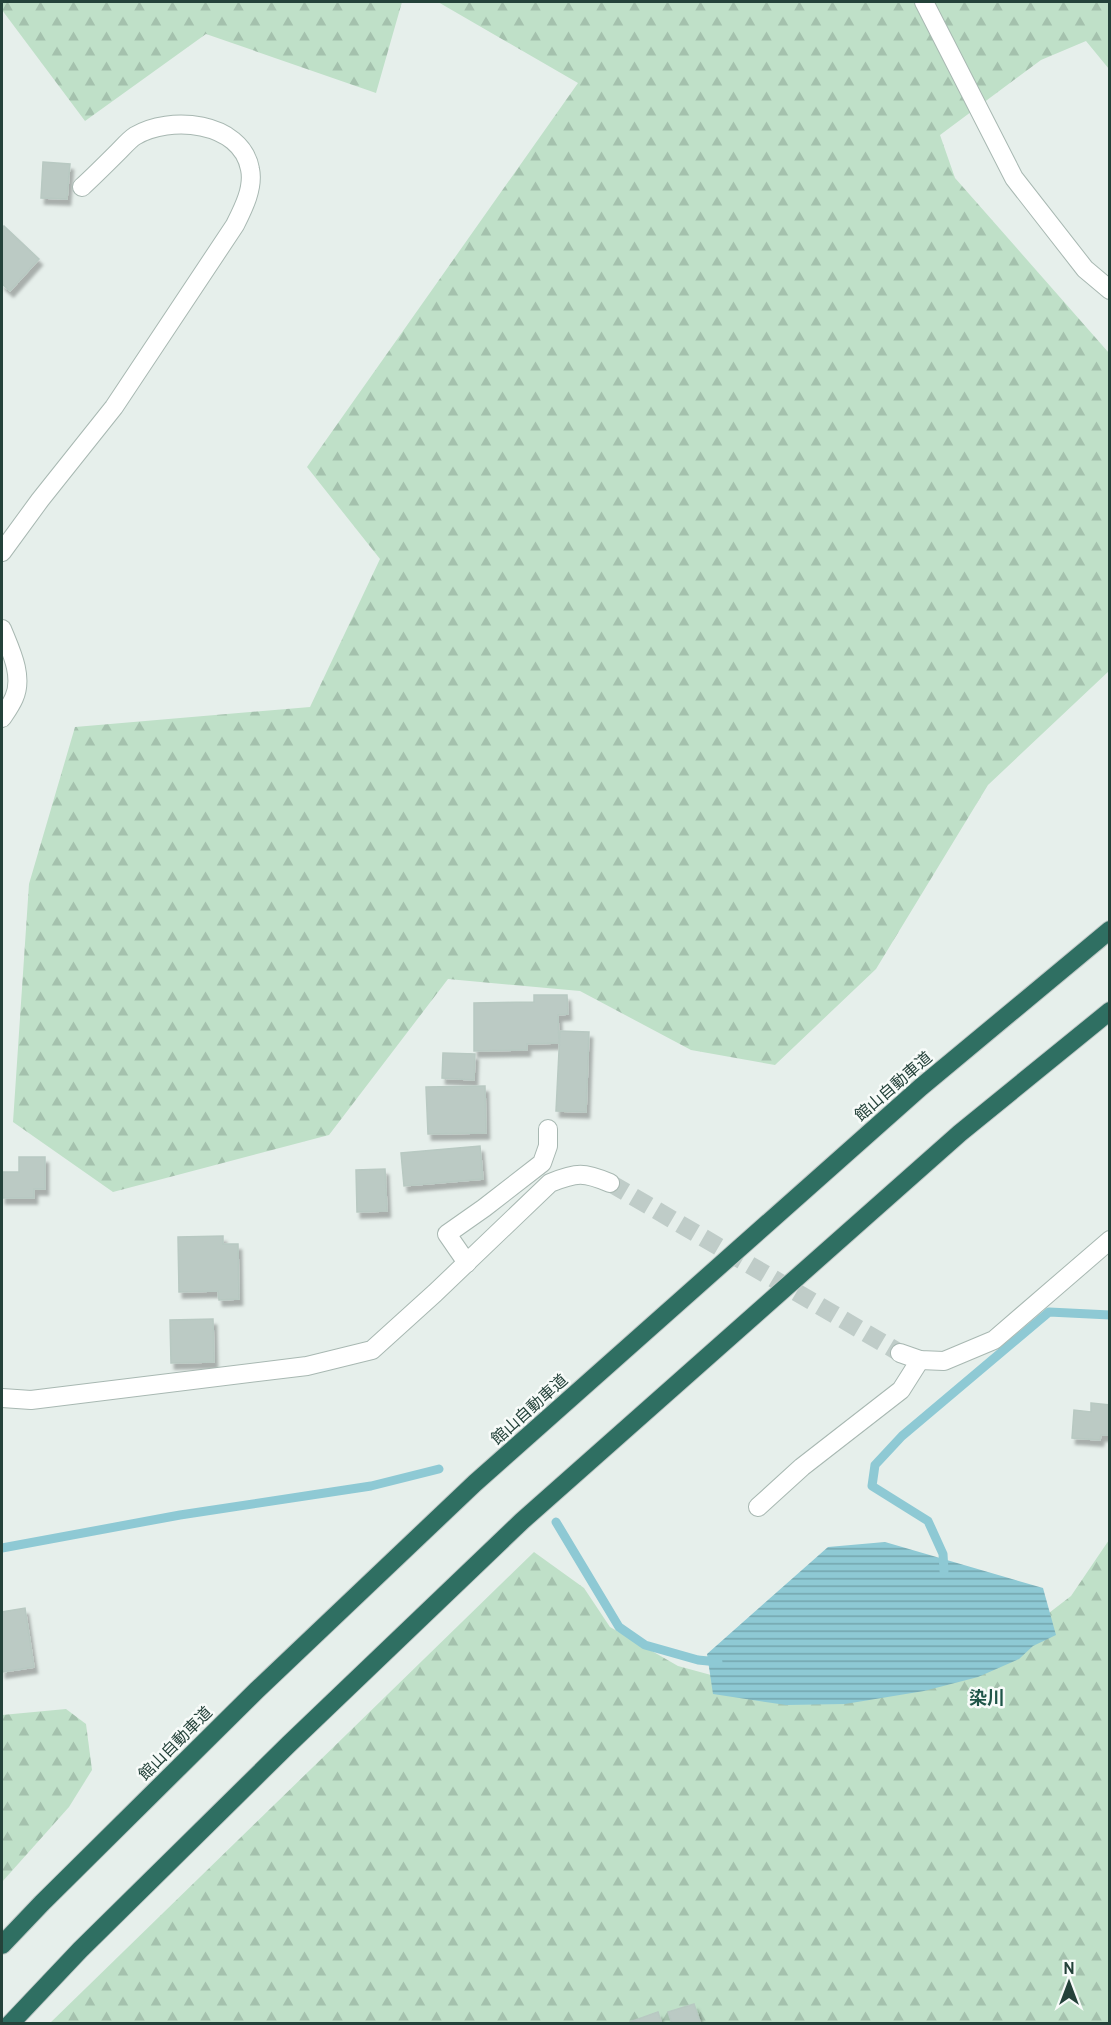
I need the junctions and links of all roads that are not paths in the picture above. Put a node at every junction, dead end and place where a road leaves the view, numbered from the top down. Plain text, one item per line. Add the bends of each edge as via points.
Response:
1 (924, 2) edge
2 (82, 187) dead end
3 (1110, 290) edge
4 (2, 552) edge
5 (2, 629) edge
6 (2, 718) edge
7 (1110, 930) edge
8 (1110, 1011) edge
9 (548, 1129) dead end
10 (610, 1184) tunnel mouth
11 (1110, 1239) edge
12 (467, 1263) junction
13 (900, 1353) tunnel mouth
14 (920, 1360) junction
15 (2, 1398) edge
16 (758, 1507) dead end
17 (2, 1945) edge
18 (10, 2024) edge

1 - 3 street via 1014,178 1085,269
2 - 4 street via 134,136 176,123 211,129 231,138 244,154 251,180 235,225 114,407
5 - 6 street via 14,659 16,677 15,696
7 - 17 highway, 館山自動車道 via 921,1087 475,1483 256,1690
8 - 18 highway via 960,1133 522,1521 289,1744
9 - 12 street via 548,1146 542,1162 447,1234
10 - 12 street via 589,1174 568,1176 550,1184
11 - 14 street via 994,1340 944,1361
12 - 15 street via 372,1350 307,1366 31,1400
13 - 14 street
14 - 16 street via 901,1390 802,1467

